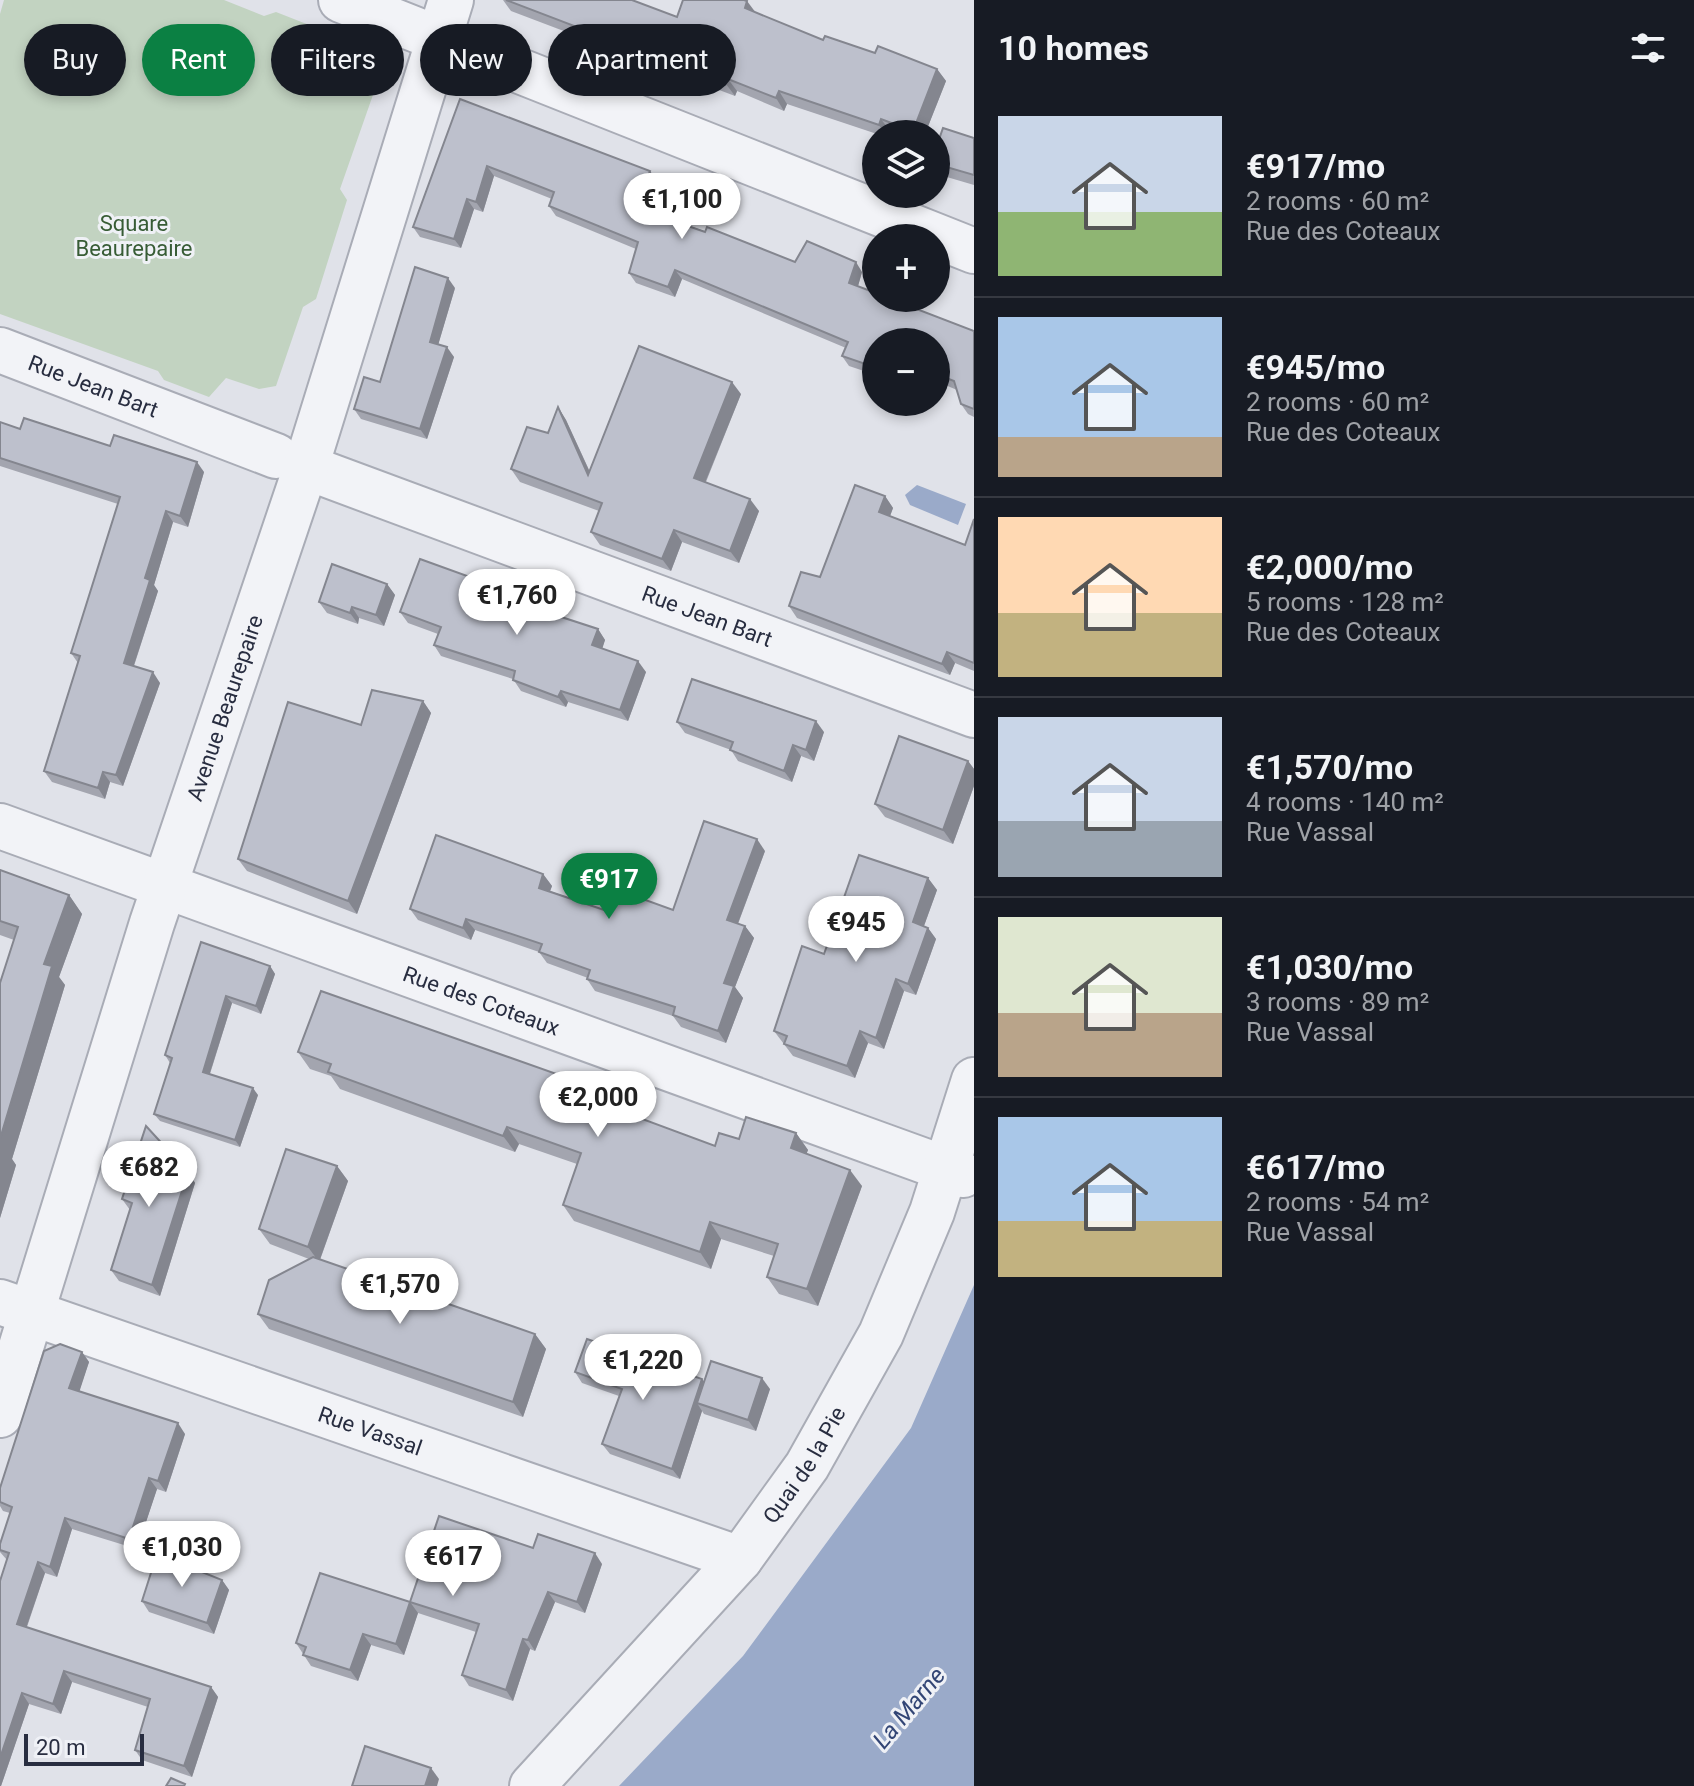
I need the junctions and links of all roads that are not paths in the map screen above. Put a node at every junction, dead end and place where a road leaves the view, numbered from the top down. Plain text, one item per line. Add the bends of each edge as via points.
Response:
1 (341, 0) edge
2 (445, 19) edge
3 (974, 251) edge
4 (0, 350) edge
5 (291, 461) junction
6 (974, 715) edge
7 (0, 826) edge
8 (164, 885) junction
9 (974, 1080) edge
10 (955, 1172) junction
11 (15, 1307) edge
12 (0, 1415) edge
13 (740, 1559) junction
14 (532, 1786) edge

1 - 2 street
2 - 3 street
2 - 5 street, Avenue Beaurepaire
4 - 5 street, Rue Jean Bart
5 - 6 street, Rue Jean Bart
5 - 8 street, Avenue Beaurepaire
7 - 8 street, Rue des Coteaux
8 - 10 street, Rue des Coteaux
8 - 11 street, Avenue Beaurepaire
9 - 10 street, Quai de la Pie
10 - 13 street, Quai de la Pie via 881,1334 807,1466
11 - 12 street, Avenue Beaurepaire
11 - 13 street, Rue Vassal
13 - 14 street, Quai de la Pie

